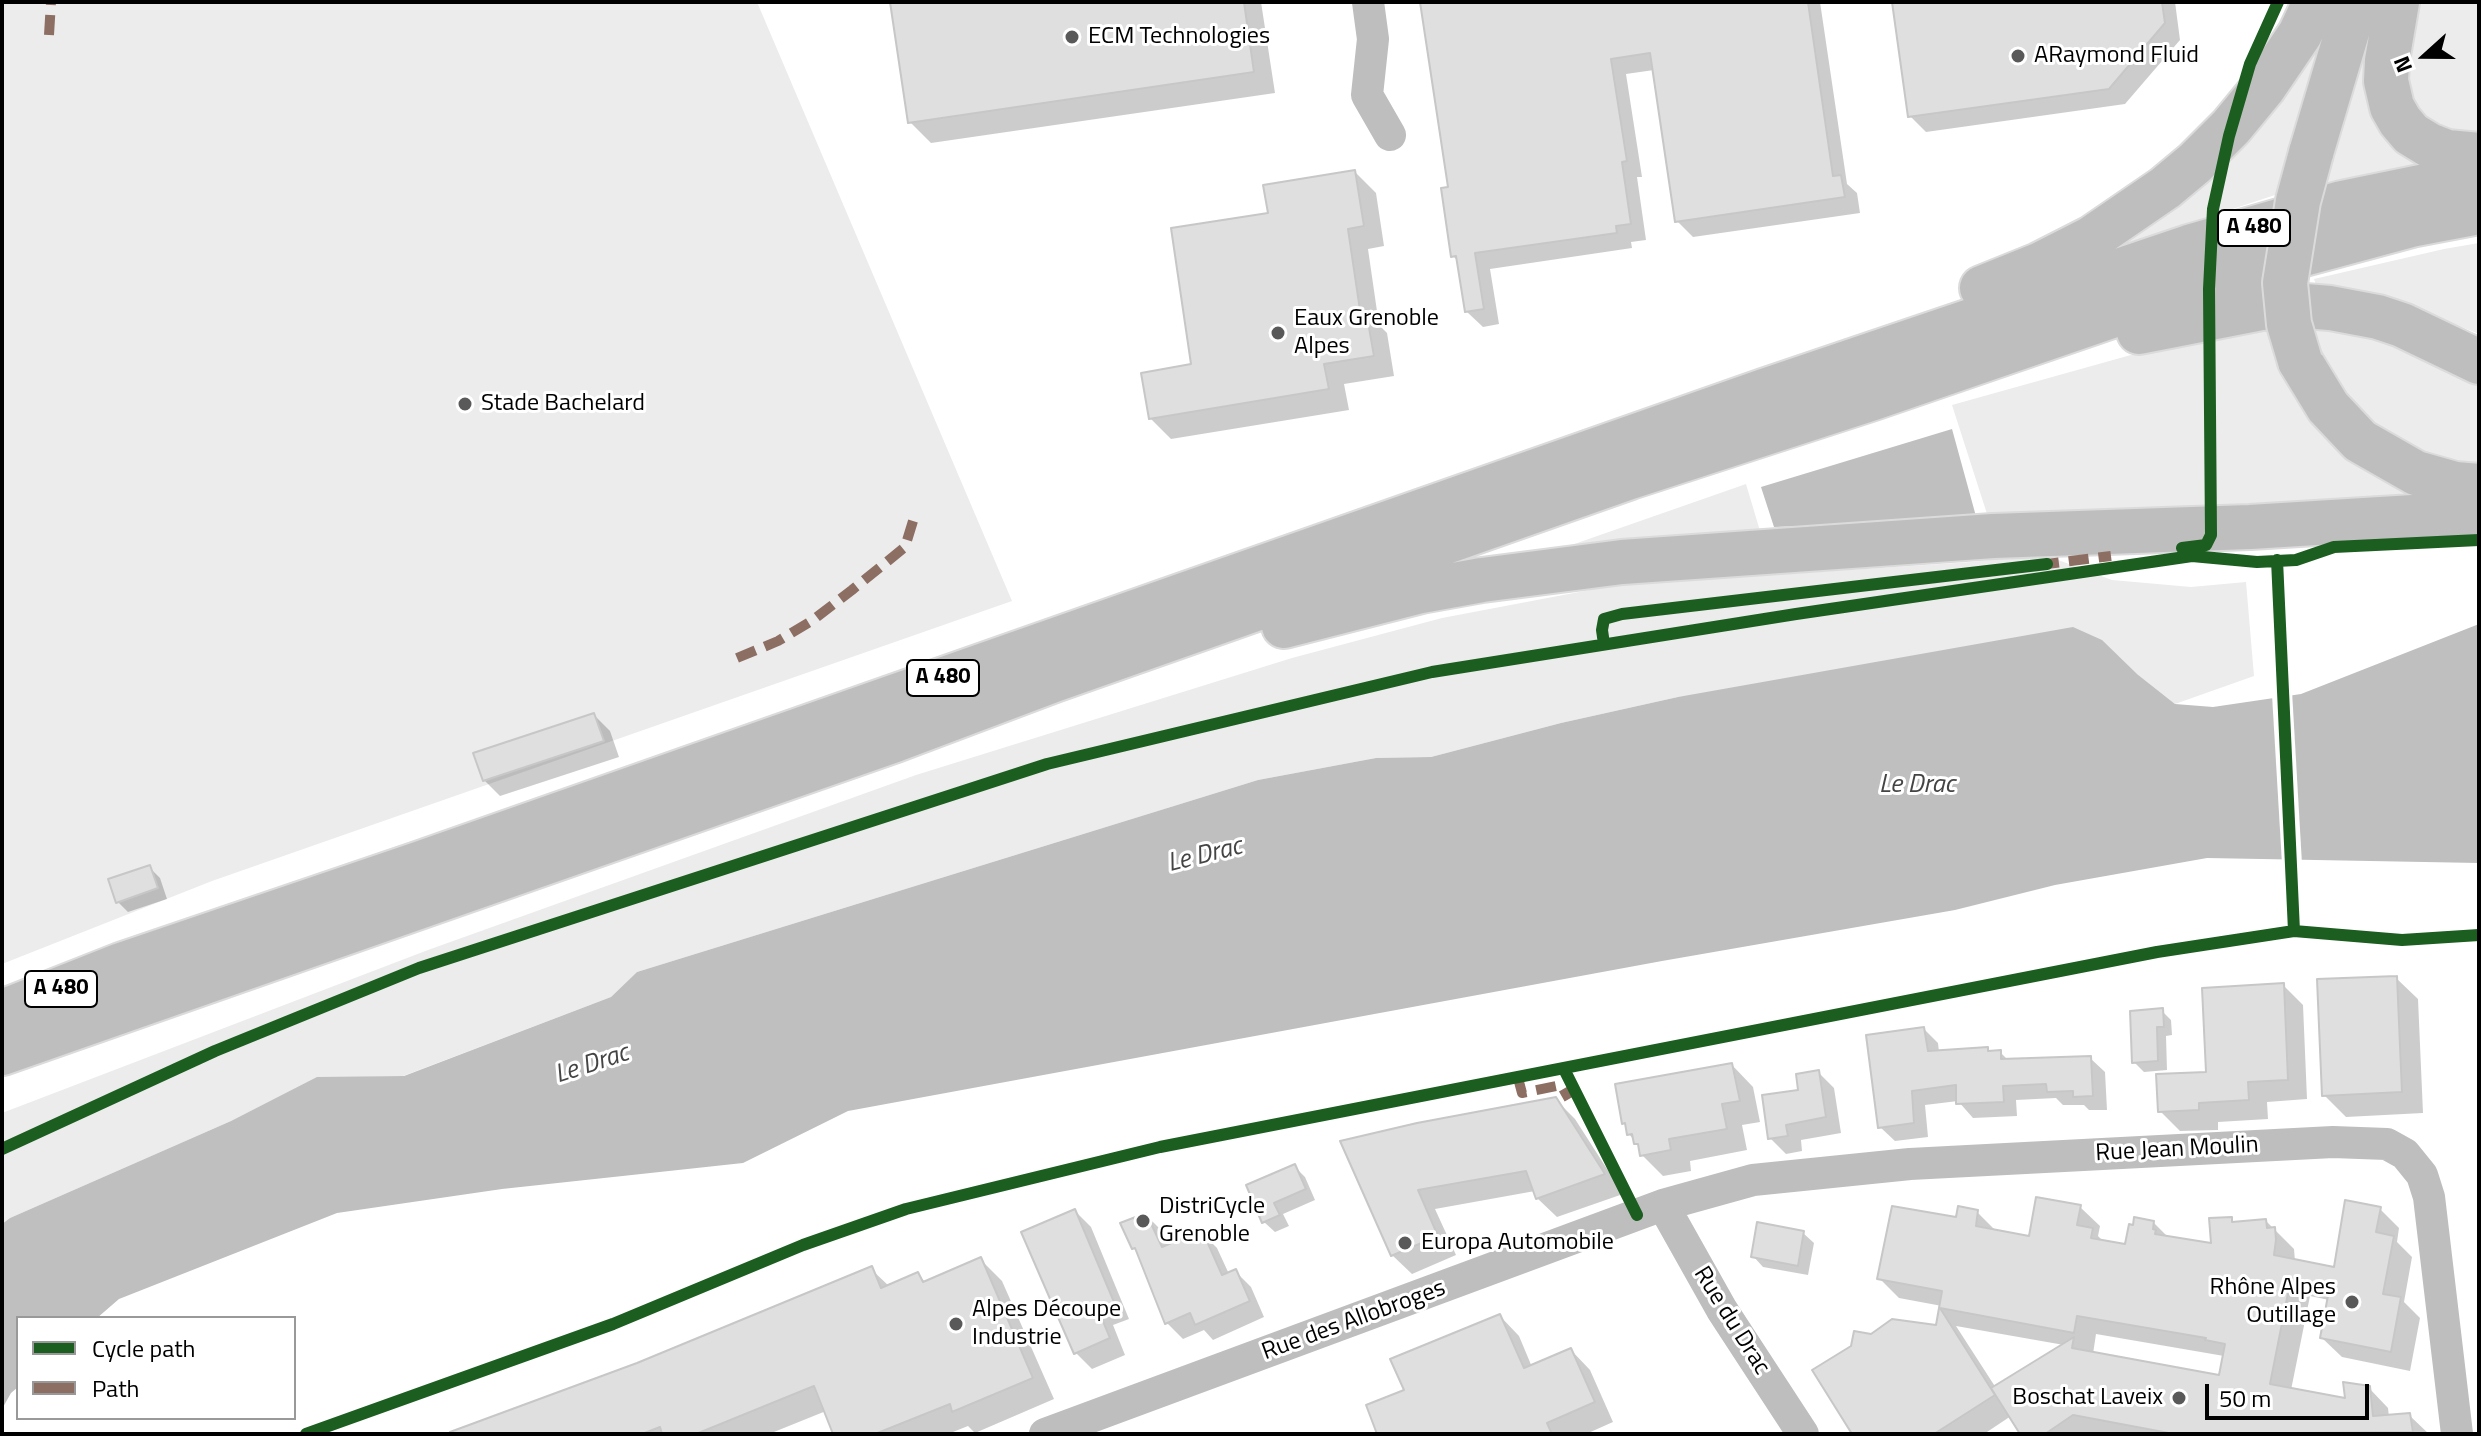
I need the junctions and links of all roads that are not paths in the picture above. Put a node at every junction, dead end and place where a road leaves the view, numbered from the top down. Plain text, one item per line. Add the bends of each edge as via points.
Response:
1 (1368, 2) edge
2 (2315, 2) edge
3 (2356, 2) edge
4 (2397, 2) edge
5 (1390, 135) dead end
6 (2479, 155) edge
7 (2479, 175) edge
8 (2479, 212) edge
9 (2479, 362) edge
10 (1764, 391) junction
11 (1873, 398) junction
12 (2479, 486) edge
13 (2479, 513) edge
14 (895, 740) junction
15 (121, 965) junction
16 (2, 993) edge
17 (2, 1012) edge
18 (2, 1053) edge
19 (1663, 1205) junction
20 (1045, 1434) edge
21 (1803, 1434) edge
22 (2457, 1434) edge

1 - 5 street via 1373,39 1367,95
2 - 10 highway via 2282,61 2231,127 2120,221 2014,276 1814,354
3 - 12 highway, bridge via 2296,214 2285,283 2289,324 2300,361 2328,407 2360,441 2416,473
4 - 6 highway via 2386,81 2392,107 2411,134 2429,145
7 - 10 highway, A 480 via 2342,203 2189,247
8 - 11 highway, A 480 via 2248,269
9 - 11 highway via 2378,317 2318,307 2262,308 2182,322
10 - 15 highway, A 480
11 - 14 highway, A 480 via 1630,477
13 - 14 highway via 1993,536 1548,570 1421,591 1289,624 1054,704
14 - 18 highway, A 480
15 - 16 highway
15 - 17 highway, A 480
19 - 20 street, Rue des Allobroges
19 - 21 street, Rue du Drac via 1722,1310
19 - 22 street, Rue Jean Moulin via 1753,1180 1910,1164 2333,1142 2387,1144 2414,1164 2429,1197

